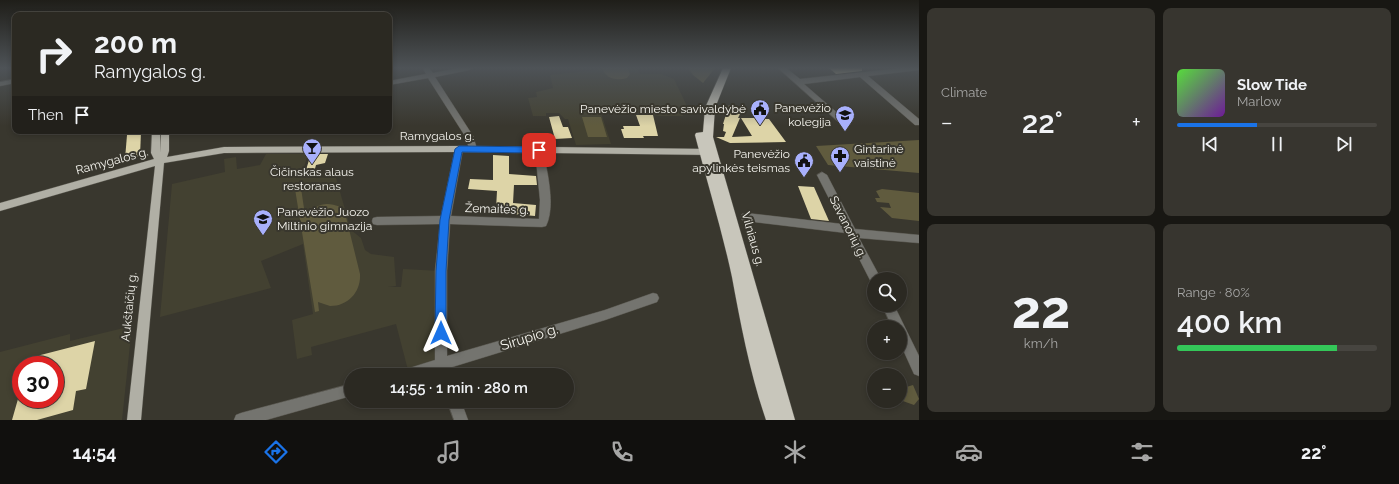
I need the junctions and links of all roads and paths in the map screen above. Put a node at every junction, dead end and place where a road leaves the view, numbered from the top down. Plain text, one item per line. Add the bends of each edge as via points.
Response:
1 (438, 88) edge
2 (709, 88) edge
3 (717, 88) edge
4 (804, 88) edge
5 (877, 88) edge
6 (918, 123) dead end
7 (846, 124) dead end
8 (156, 134) edge
9 (165, 134) edge
10 (459, 149) junction
11 (473, 149) junction
12 (539, 150) junction
13 (709, 152) junction
14 (160, 161) junction
15 (822, 175) dead end
16 (0, 207) edge
17 (746, 217) dead end
18 (445, 220) junction
19 (377, 221) dead end
20 (851, 231) junction
21 (919, 239) edge
22 (872, 272) edge
23 (653, 298) dead end
24 (907, 345) edge
25 (443, 368) edge
26 (446, 368) edge
27 (919, 370) edge
28 (344, 392) edge
29 (457, 408) edge
30 (134, 420) edge
31 (242, 420) edge
32 (461, 420) edge
33 (774, 420) edge
34 (788, 420) edge

1 - 11 street via 469,136
2 - 13 highway, Vilniaus g. via 701,106 700,129
3 - 13 highway, Vilniaus g. via 707,117
4 - 7 street
5 - 6 street
8 - 14 main road via 156,153
9 - 14 main road via 165,151
10 - 11 main road, Ramygalos g.
10 - 14 main road, Ramygalos g. via 235,149
10 - 18 street
11 - 12 main road, Ramygalos g.
12 - 13 main road, Ramygalos g.
12 - 18 street, Žemaitės g. via 545,189 545,219 542,223
13 - 33 highway, Vilniaus g. via 760,378
13 - 34 highway, Vilniaus g.
14 - 16 main road, Ramygalos g.
14 - 30 main road, Aukštaičių g. via 142,319
15 - 20 street, Savanorių g.
17 - 20 street
18 - 19 street, Žemaitės g.
18 - 25 street via 441,271
20 - 21 street
20 - 22 street, Savanorių g.
23 - 26 street, Sirupio g.
24 - 27 street
28 - 31 street
29 - 32 street

